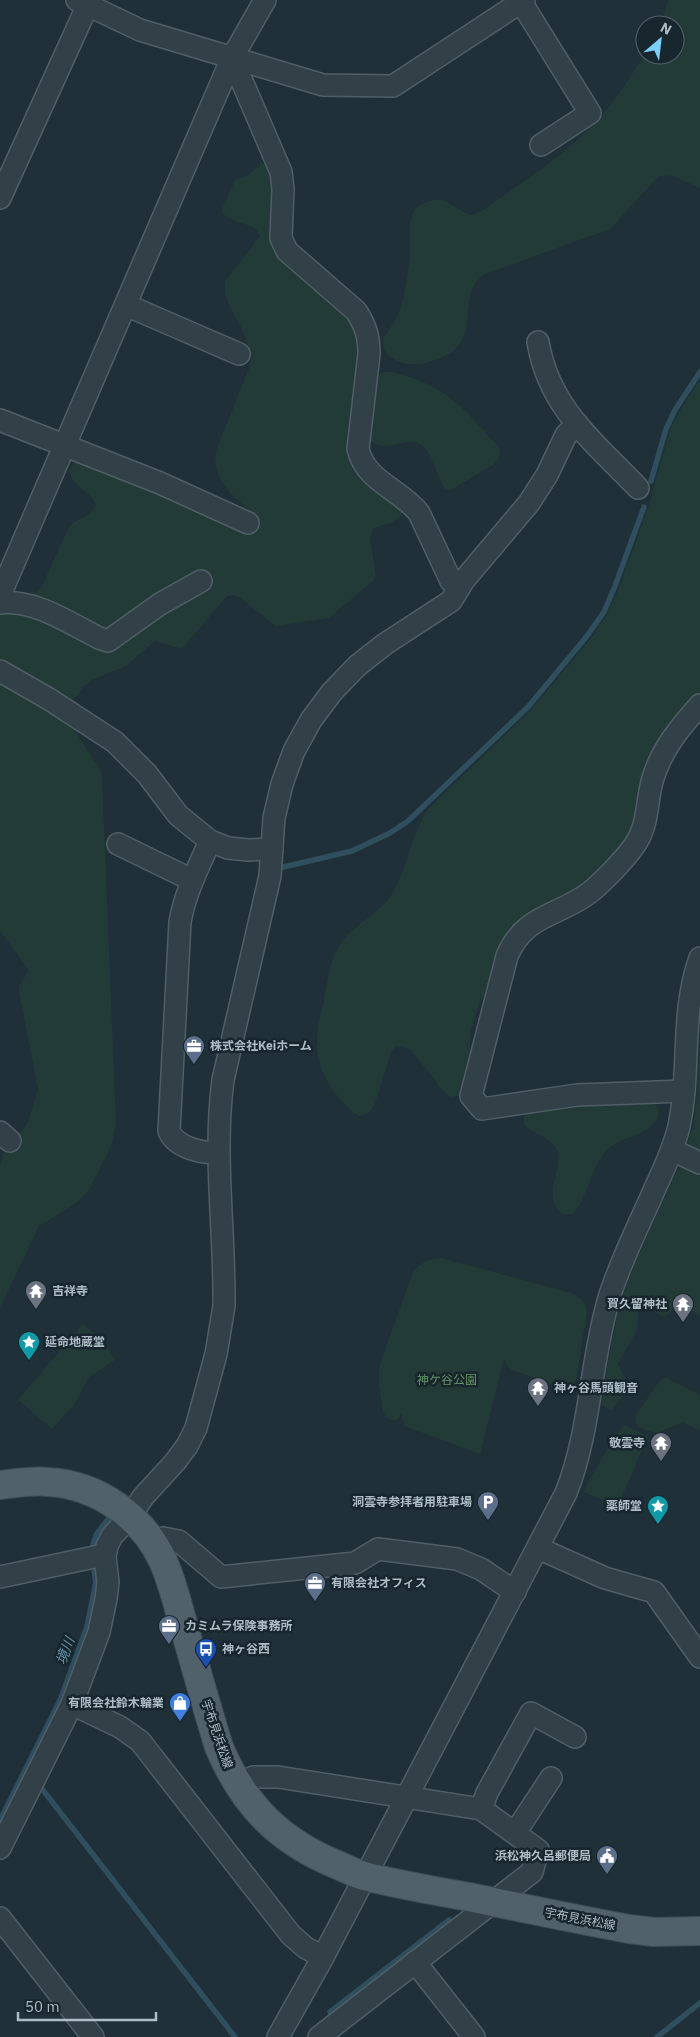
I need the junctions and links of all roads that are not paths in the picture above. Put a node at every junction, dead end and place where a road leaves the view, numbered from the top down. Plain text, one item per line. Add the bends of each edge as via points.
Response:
1 (265, 0) edge
2 (522, 1) edge
3 (85, 2) edge
4 (232, 58) junction
5 (541, 145) dead end
6 (5, 170) edge
7 (0, 198) edge
8 (126, 305) junction
9 (538, 342) dead end
10 (239, 354) dead end
11 (0, 420) edge
12 (577, 424) junction
13 (65, 446) junction
14 (638, 488) dead end
15 (248, 523) dead end
16 (201, 581) dead end
17 (460, 586) junction
18 (0, 595) edge
19 (0, 603) edge
20 (0, 671) edge
21 (700, 705) edge
22 (210, 841) junction
23 (118, 844) dead end
24 (271, 863) junction
25 (192, 880) junction
26 (700, 958) edge
27 (684, 1092) junction
28 (672, 1150) junction
29 (218, 1153) junction
30 (700, 1163) edge
31 (0, 1485) edge
32 (122, 1510) junction
33 (154, 1544) junction
34 (538, 1548) junction
35 (97, 1557) junction
36 (1, 1577) edge
37 (515, 1592) junction
38 (700, 1657) edge
39 (72, 1704) junction
40 (575, 1737) dead end
41 (551, 1778) dead end
42 (239, 1786) junction
43 (408, 1796) junction
44 (481, 1809) junction
45 (514, 1833) junction
46 (0, 1848) edge
47 (366, 1877) junction
48 (493, 1902) junction
49 (0, 1918) edge
50 (700, 1931) edge
51 (323, 1957) junction
52 (415, 1962) junction
53 (93, 2037) edge
54 (278, 2037) edge
55 (319, 2037) edge
56 (474, 2037) edge

1 - 4 street
2 - 4 street via 393,86 323,85
2 - 5 street via 590,113
3 - 4 street via 140,30
3 - 6 street
4 - 8 street
4 - 17 street via 281,172 284,189 281,238 287,251 356,312 369,339 358,449 361,461 367,470 419,513 451,581
6 - 7 street
8 - 10 street
8 - 13 street
9 - 12 street via 550,385
11 - 13 street
12 - 14 street
12 - 17 street via 566,435 529,503
13 - 15 street via 160,483
13 - 18 street
16 - 19 street via 160,604 108,641 39,608
17 - 24 street via 451,601 384,644 357,666 311,720 294,750 282,784 274,818
20 - 22 street via 50,698 115,742 147,774 178,814
21 - 27 street via 664,752 653,778 646,822 634,847 589,893 534,922 513,942 471,1096 482,1109 577,1096
22 - 24 street via 228,848 248,850
22 - 25 street
23 - 25 street
24 - 29 street via 222,1080
25 - 29 street via 180,922 169,1132 172,1138 203,1153
26 - 27 street via 687,1017
27 - 28 street
28 - 30 street
28 - 34 street via 610,1298 599,1340 578,1458 566,1493
29 - 32 street via 224,1306 216,1354 196,1428 187,1446 142,1497
31 - 32 main road, 宇布見浜松線 via 51,1482 85,1490
32 - 33 main road, 宇布見浜松線
32 - 35 street via 107,1546
33 - 37 street via 163,1538 179,1541 221,1576 355,1563 378,1549 444,1556 482,1568
33 - 42 main road, 宇布見浜松線 via 168,1573 219,1747
34 - 37 street
34 - 38 street via 605,1578 654,1592
35 - 36 street
35 - 39 street via 108,1582 103,1616
37 - 43 street
39 - 46 street
39 - 51 street via 120,1727 140,1741 291,1935
40 - 44 street via 531,1713
41 - 45 street
42 - 43 street via 253,1777 278,1777
42 - 47 main road, 宇布見浜松線 via 260,1814 286,1837 324,1859
43 - 44 street
43 - 47 street
44 - 45 street
45 - 48 street via 538,1850 532,1872
47 - 48 main road, 宇布見浜松線
47 - 51 street
48 - 50 main road, 宇布見浜松線 via 637,1930
48 - 52 street
49 - 53 street
51 - 54 street
52 - 55 street
52 - 56 street

